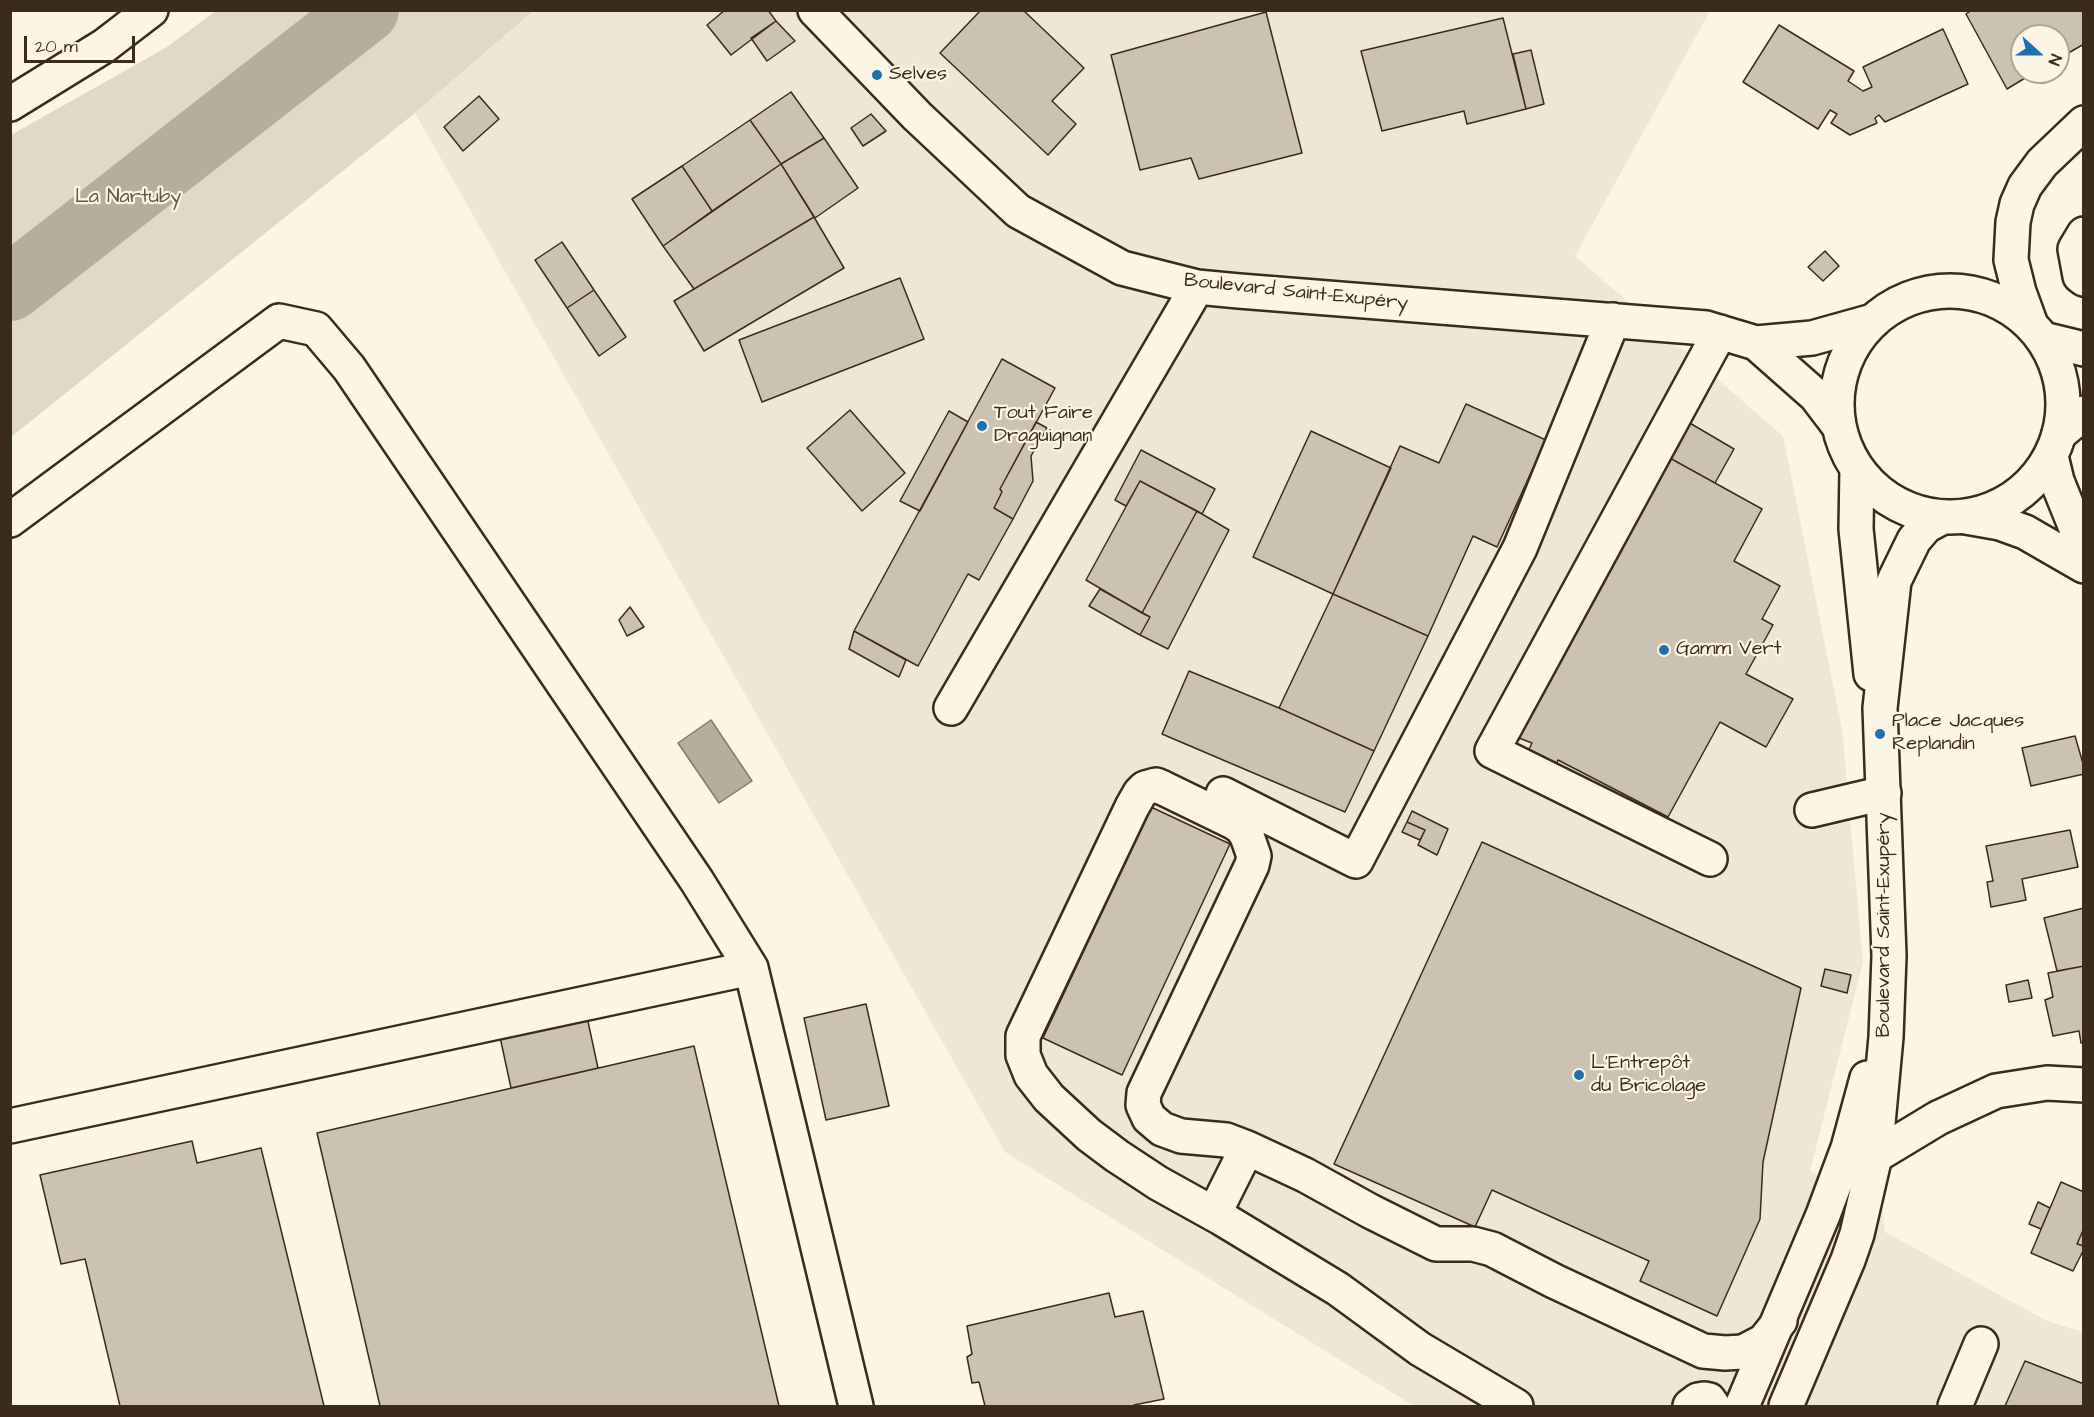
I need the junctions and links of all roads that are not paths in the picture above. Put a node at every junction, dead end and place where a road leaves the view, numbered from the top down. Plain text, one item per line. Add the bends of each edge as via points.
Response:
1 (151, 10) edge
2 (815, 10) edge
3 (10, 104) edge
4 (2084, 123) edge
5 (2084, 234) edge
6 (2084, 279) edge
7 (1197, 287) junction
8 (1612, 320) junction
9 (1873, 321) junction
10 (1720, 332) junction
11 (2037, 332) junction
12 (1756, 344) junction
13 (2084, 349) edge
14 (2084, 413) edge
15 (1838, 425) junction
16 (2055, 445) junction
17 (1857, 469) junction
18 (1954, 517) junction
19 (10, 520) edge
20 (2084, 548) edge
21 (2084, 566) edge
22 (951, 708) dead end
23 (1880, 708) junction
24 (1884, 793) junction
25 (1223, 794) dead end
26 (1812, 810) dead end
27 (1710, 859) dead end
28 (751, 968) junction
29 (1888, 985) junction
30 (2084, 1085) edge
31 (10, 1126) edge
32 (1247, 1148) junction
33 (1875, 1156) junction
34 (1214, 1214) junction
35 (1780, 1321) junction
36 (1981, 1344) dead end
37 (1725, 1353) junction
38 (1759, 1369) junction
39 (856, 1407) edge
40 (1516, 1407) edge
41 (1690, 1407) edge
42 (1713, 1407) edge
43 (1742, 1407) edge
44 (1774, 1407) edge
45 (1786, 1407) edge
46 (1955, 1407) edge

1 - 3 main road via 104,46
2 - 7 main road, Boulevard Saint-Exupéry via 917,116 1018,211 1122,268
4 - 11 main road via 2042,163 2017,204 2011,260 2019,292
5 - 6 main road via 2075,249
7 - 8 main road, Boulevard Saint-Exupéry
7 - 22 main road
8 - 10 main road, Boulevard Saint-Exupéry
8 - 25 main road via 1520,548 1356,861
9 - 11 main road via 1890,308 1929,292 1966,291 2001,303
9 - 12 main road via 1812,338
9 - 15 main road via 1846,358 1836,402
10 - 12 main road, Boulevard Saint-Exupéry
10 - 27 main road via 1492,751
11 - 13 main road
11 - 16 main road via 2060,375 2062,415
12 - 15 main road, Boulevard Saint-Exupéry via 1816,396
14 - 16 main road
15 - 17 main road
16 - 18 main road via 2025,490 1997,507
16 - 20 main road via 2057,481
17 - 18 main road via 1880,494 1909,510
17 - 23 main road via 1856,530 1861,588 1871,675
18 - 21 main road via 2000,523 2025,532
18 - 23 main road, Boulevard Saint-Exupéry via 1926,526 1914,540 1894,580
19 - 28 main road via 279,321 316,329 356,378 697,881
23 - 24 main road, Boulevard Saint-Exupéry
24 - 26 main road
24 - 29 main road, Boulevard Saint-Exupéry
28 - 31 main road
28 - 39 main road
29 - 33 main road, Boulevard Saint-Exupéry
29 - 35 main road via 1848,1148
30 - 33 main road via 2047,1083 1996,1091 1938,1118
32 - 34 main road
32 - 34 main road via 1226,1140 1181,1136 1162,1129 1149,1118 1143,1105 1144,1093 1254,856 1242,828 1156,785 1145,788 1132,807 1023,1036 1023,1055 1038,1085 1089,1135 1158,1183
32 - 37 main road via 1436,1244 1473,1244 1492,1249 1703,1351
33 - 45 main road, Boulevard Saint-Exupéry via 1848,1260
34 - 40 main road via 1338,1289 1420,1349
35 - 37 main road via 1764,1341 1743,1352
35 - 38 main road
36 - 46 main road
37 - 38 main road
38 - 43 main road
38 - 44 main road
41 - 42 main road via 1704,1399

